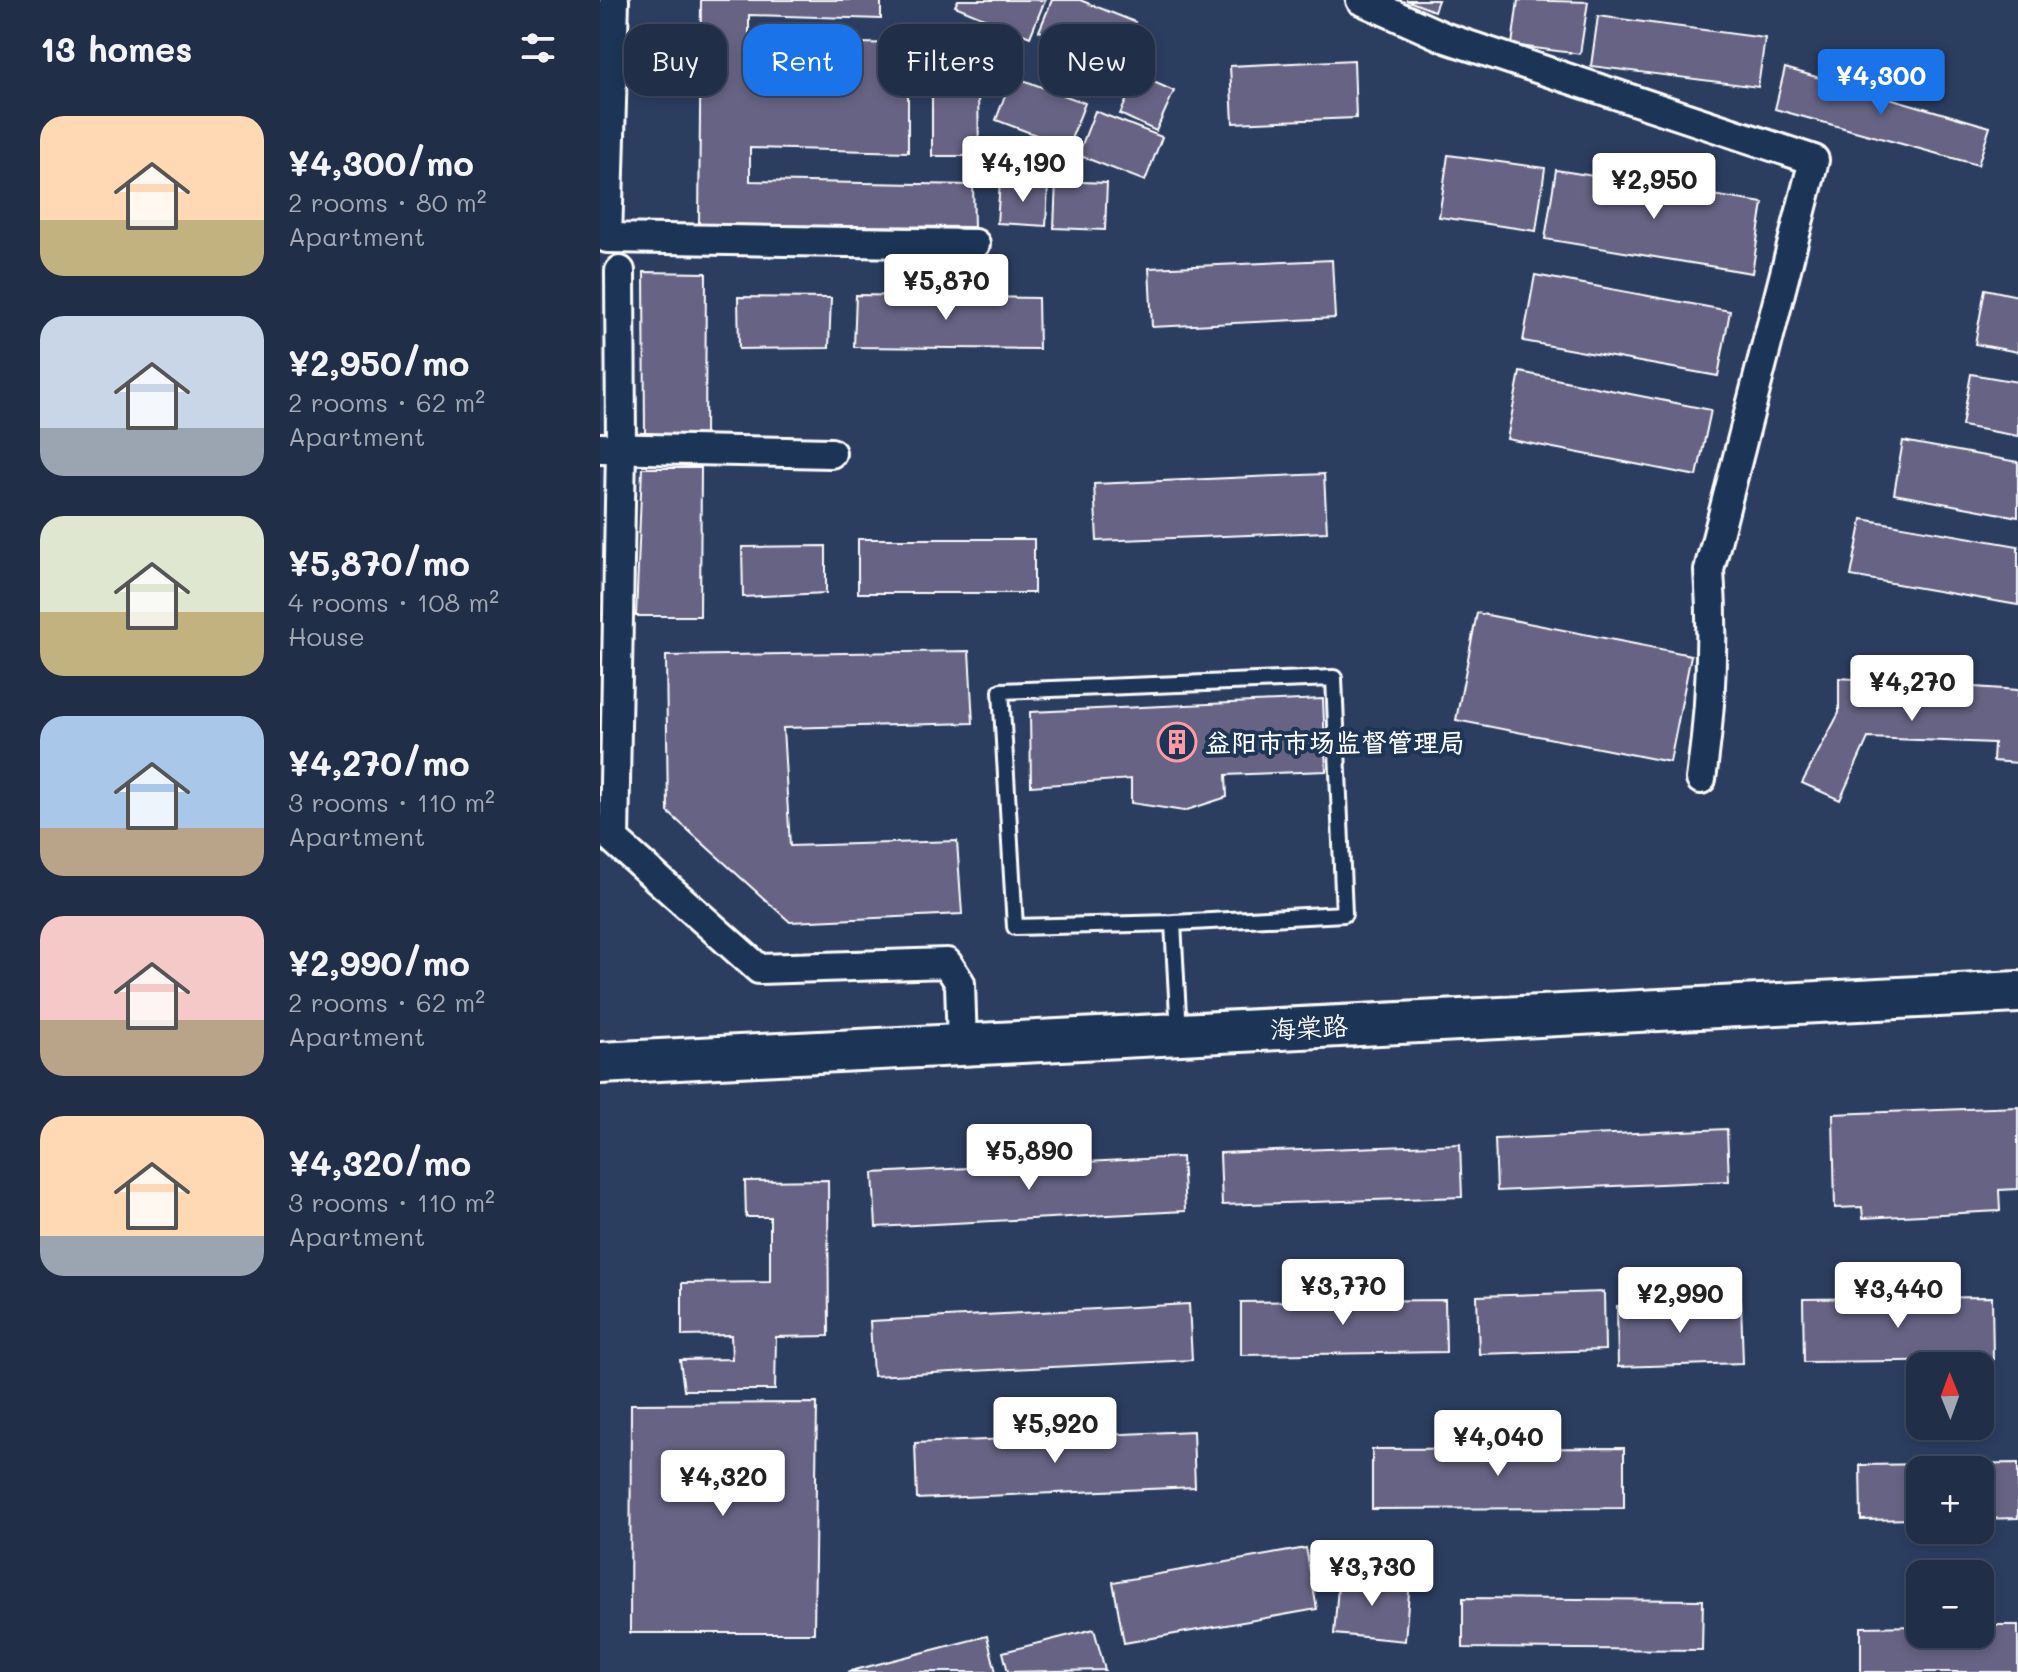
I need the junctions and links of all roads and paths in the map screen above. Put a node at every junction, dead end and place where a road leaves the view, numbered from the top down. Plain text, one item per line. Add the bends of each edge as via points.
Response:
1 (614, 0) edge
2 (1361, 0) edge
3 (975, 244) dead end
4 (620, 271) dead end
5 (610, 448) edge
6 (831, 453) dead end
7 (1701, 779) dead end
8 (1173, 923) junction
9 (2018, 992) edge
10 (1179, 1033) junction
11 (962, 1045) junction
12 (600, 1063) edge

1 - 3 street via 607,238
2 - 7 street via 1446,38 1814,160 1709,570 1709,720
4 - 5 street
5 - 6 street
5 - 11 street via 614,840 759,969 947,963 960,983
8 - 8 lane via 1344,914 1334,678 1001,691 1015,927
8 - 10 lane
9 - 10 street, 海棠路
10 - 11 street, 海棠路
11 - 12 street, 海棠路

